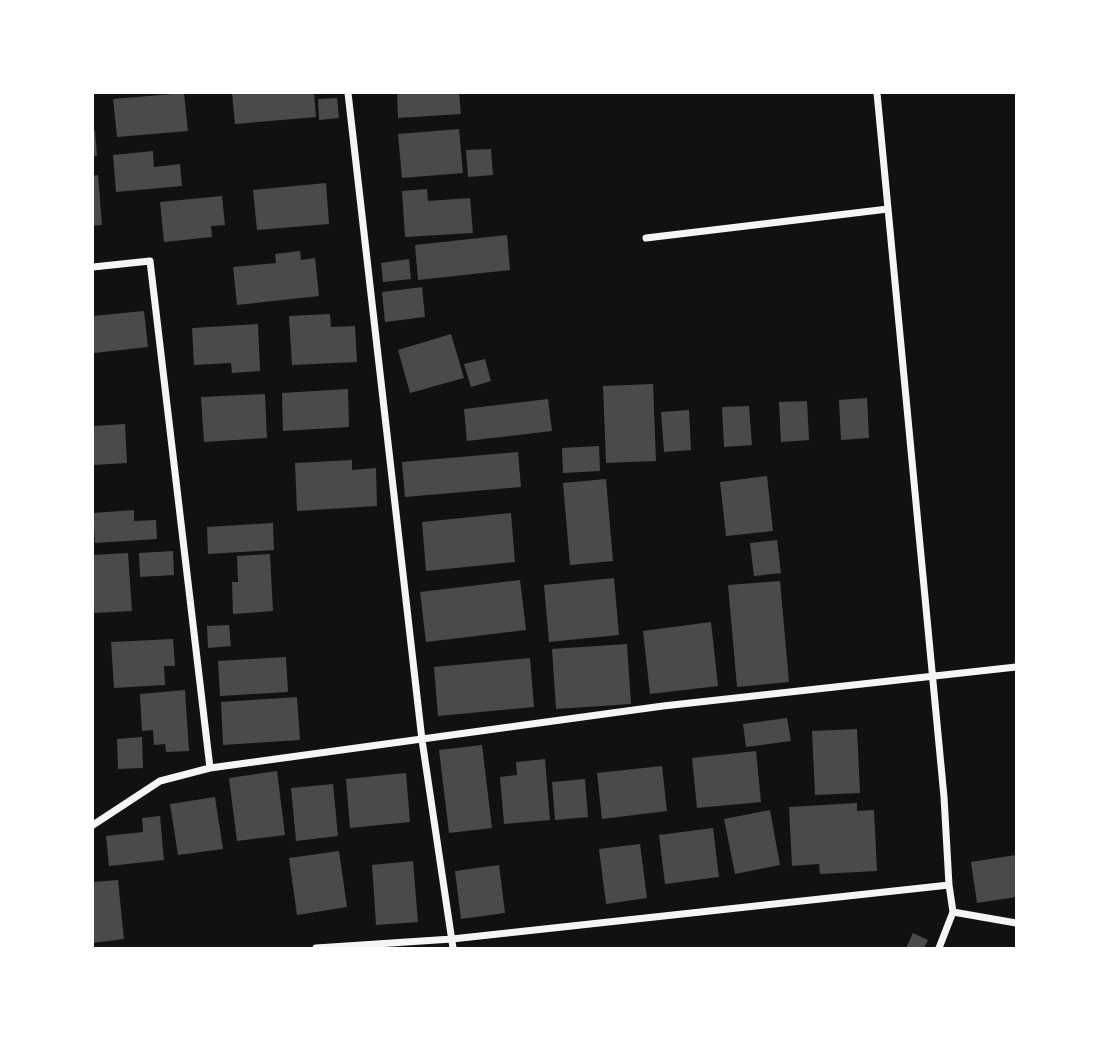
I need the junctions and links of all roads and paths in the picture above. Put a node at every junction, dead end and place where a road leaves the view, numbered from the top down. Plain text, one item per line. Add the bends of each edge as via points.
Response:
1 (348, 93) edge
2 (877, 93) edge
3 (888, 209) junction
4 (646, 238) dead end
5 (93, 267) edge
6 (1016, 667) edge
7 (932, 676) junction
8 (422, 740) junction
9 (210, 768) junction
10 (93, 825) edge
11 (949, 885) junction
12 (953, 912) junction
13 (1016, 923) edge
14 (452, 939) junction
15 (316, 948) edge
16 (453, 948) edge
17 (939, 948) edge

1 - 8 street
2 - 3 street
3 - 4 street
3 - 7 street
5 - 9 street via 149,261
6 - 7 street
7 - 8 street via 663,706
7 - 11 street
8 - 9 street
8 - 14 street
9 - 10 street via 160,781
11 - 12 street
11 - 14 street
12 - 13 street
12 - 17 street
14 - 15 street
14 - 16 street

